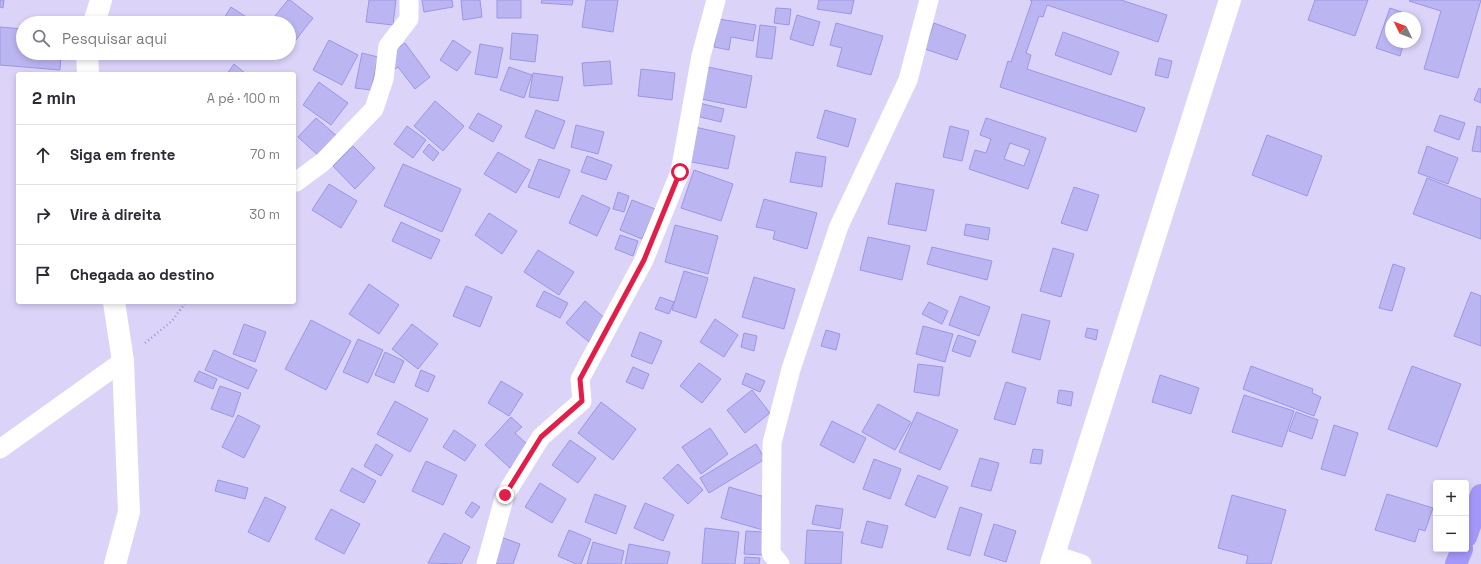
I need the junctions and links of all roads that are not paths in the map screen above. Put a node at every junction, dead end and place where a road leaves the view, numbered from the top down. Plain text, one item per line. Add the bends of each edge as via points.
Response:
1 (100, 0) edge
2 (409, 0) edge
3 (716, 0) edge
4 (929, 0) edge
5 (1230, 0) edge
6 (96, 16) edge
7 (87, 60) edge
8 (88, 72) edge
9 (296, 182) dead end
10 (114, 304) edge
11 (123, 360) junction
12 (0, 449) edge
13 (1481, 495) edge
14 (1469, 529) edge
15 (1461, 552) edge
16 (1053, 560) edge
17 (115, 564) edge
18 (486, 564) edge
19 (780, 564) edge
20 (1082, 564) edge
21 (1456, 564) edge

1 - 6 street
2 - 9 street via 409,18 388,46 384,79 374,109 323,162
3 - 18 street via 701,56 680,172 647,253 580,379 582,401 541,437 505,495
4 - 19 street via 908,80 839,226 791,369 772,443 771,553
5 - 16 street
7 - 8 street
10 - 11 street
11 - 12 street
11 - 17 street via 129,512
13 - 14 highway
15 - 21 highway
16 - 20 street

